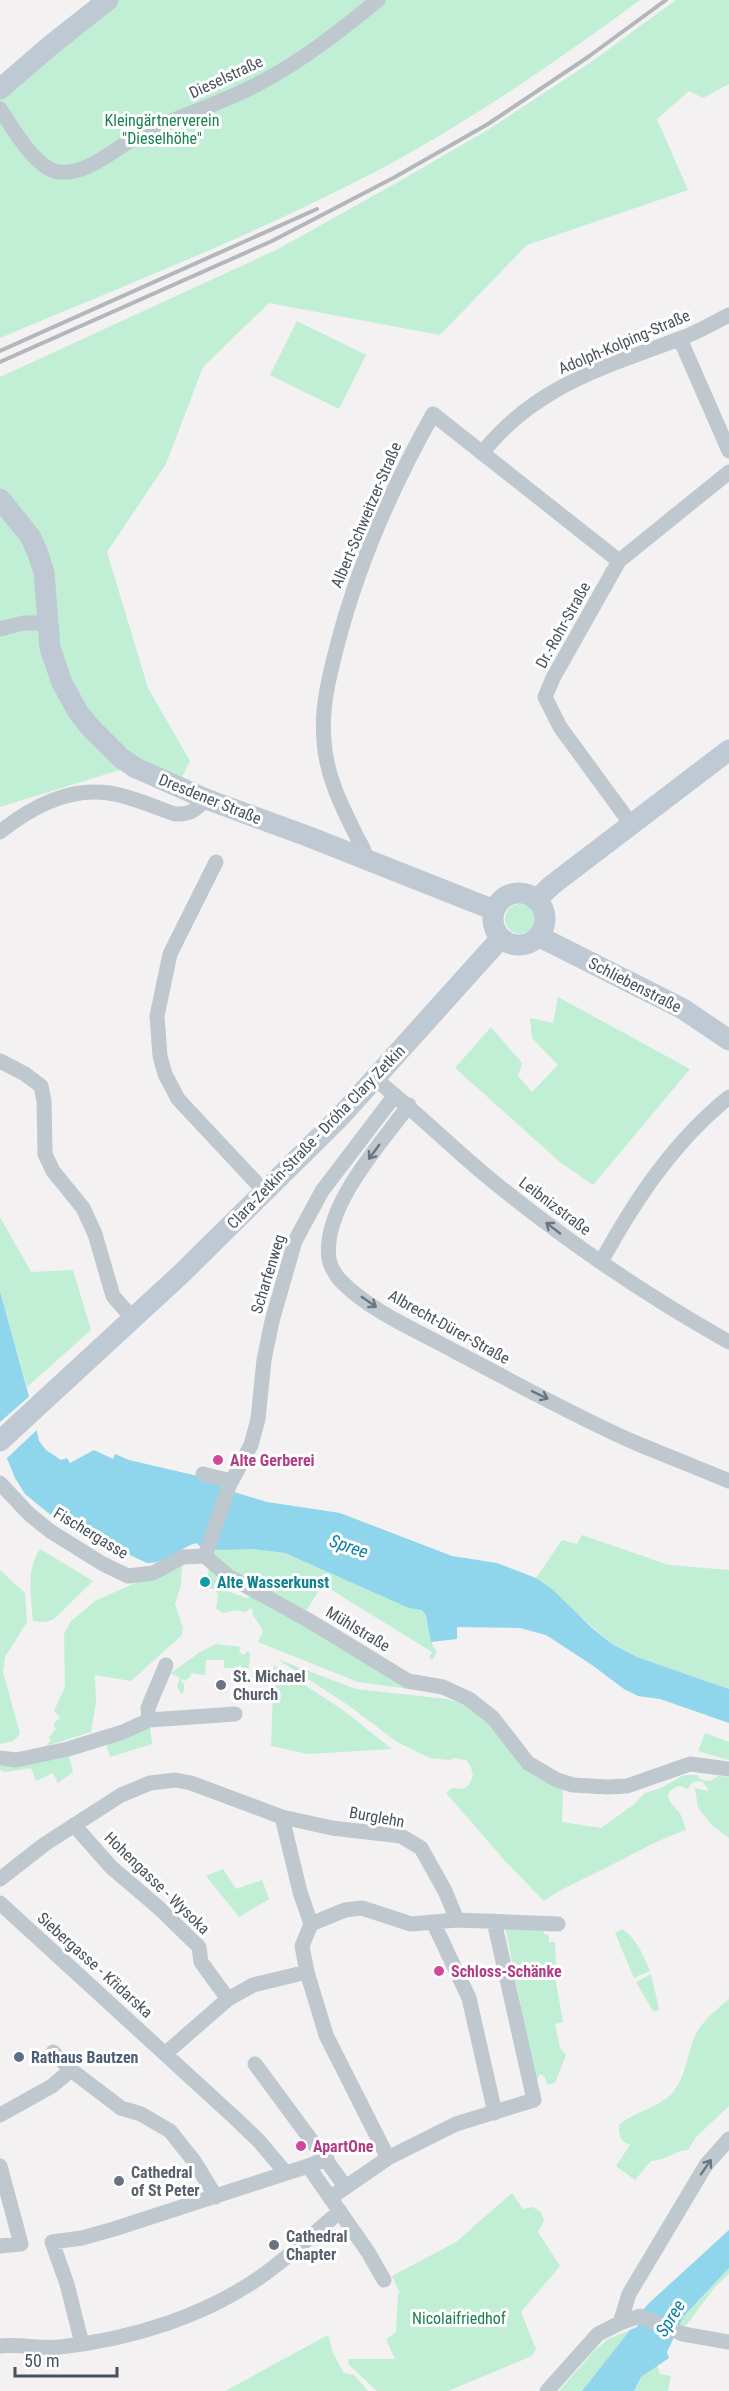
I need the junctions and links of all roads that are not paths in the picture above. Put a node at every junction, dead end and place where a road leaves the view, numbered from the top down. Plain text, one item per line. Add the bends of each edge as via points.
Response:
1 (108, 0) edge
2 (378, 0) edge
3 (0, 89) edge
4 (0, 109) edge
5 (729, 315) edge
6 (680, 339) junction
7 (729, 451) edge
8 (482, 453) junction
9 (729, 472) edge
10 (0, 499) edge
11 (619, 561) junction
12 (46, 622) junction
13 (0, 629) edge
14 (729, 750) edge
15 (206, 799) junction
16 (631, 824) junction
17 (0, 832) edge
18 (364, 860) junction
19 (216, 862) dead end
20 (536, 900) junction
21 (494, 910) junction
22 (538, 936) junction
23 (501, 938) junction
24 (729, 1040) edge
25 (0, 1061) edge
26 (375, 1079) junction
27 (395, 1095) junction
28 (729, 1097) edge
29 (409, 1105) junction
30 (265, 1192) junction
31 (601, 1262) junction
32 (128, 1323) junction
33 (729, 1342) edge
34 (0, 1441) edge
35 (203, 1474) dead end
36 (729, 1481) edge
37 (230, 1483) junction
38 (0, 1484) edge
39 (206, 1553) junction
40 (166, 1665) dead end
41 (235, 1714) dead end
42 (149, 1720) junction
43 (0, 1758) edge
44 (729, 1769) edge
45 (282, 1817) junction
46 (74, 1825) junction
47 (0, 1879) edge
48 (0, 1903) edge
49 (457, 1920) junction
50 (433, 1922) junction
51 (494, 1922) junction
52 (311, 1924) junction
53 (556, 1924) dead end
54 (307, 1972) junction
55 (228, 1999) junction
56 (53, 2052) dead end
57 (166, 2053) junction
58 (255, 2064) dead end
59 (71, 2070) junction
60 (495, 2113) junction
61 (0, 2115) edge
62 (729, 2139) edge
63 (388, 2158) junction
64 (327, 2159) dead end
65 (0, 2166) edge
66 (285, 2172) junction
67 (216, 2197) junction
68 (330, 2198) junction
69 (340, 2211) junction
70 (0, 2246) edge
71 (384, 2280) dead end
72 (620, 2323) junction
73 (729, 2342) edge
74 (82, 2344) junction
75 (0, 2346) edge
76 (547, 2391) edge

1 - 3 main road
2 - 4 street, Dieselstraße via 328,41 259,83 172,120 72,171 50,170
5 - 6 street, Adolph-Kolping-Straße
6 - 7 street
6 - 8 street, Adolph-Kolping-Straße via 638,353 537,400 511,420
8 - 11 street, Albert-Schweitzer-Straße
8 - 18 street, Albert-Schweitzer-Straße via 433,414 393,490 343,621 325,694 324,741 329,775 365,851
9 - 11 street, Dr.-Rohr-Straße
10 - 12 main road, Dresdener Straße via 37,550 44,572
11 - 16 street, Dr.-Rohr-Straße via 545,697 560,727
12 - 13 street
12 - 15 main road, Dresdener Straße via 62,683 78,712 104,744 136,768
14 - 16 main road
15 - 17 street via 185,815 112,793 75,792 34,807
15 - 18 main road, Dresdener Straße
16 - 20 main road
18 - 21 main road, Dresdener Straße
19 - 30 street via 170,954 157,1016 160,1056 178,1099
20 - 21 main road via 513,894
20 - 22 main road via 544,914
21 - 23 main road via 493,925
22 - 23 main road via 524,945
22 - 24 main road, Schliebenstraße via 683,1009
23 - 26 main road, Clara-Zetkin-Straße - Dróha Clary Zetkin
25 - 32 street via 40,1086 45,1154 53,1171 83,1208 113,1296
26 - 27 street, Leibnizstraße
26 - 30 main road, Clara-Zetkin-Straße - Dróha Clary Zetkin
27 - 29 street, Leibnizstraße
27 - 37 street, Scharfenweg via 322,1191 295,1241 272,1321 258,1419 251,1445
28 - 31 street via 684,1139 649,1183
31 -> 29 street, Leibnizstraße via 493,1182
29 -> 36 street, Albrecht-Dürer-Straße via 347,1191 333,1221 329,1261 337,1277 381,1311 519,1385 635,1442
30 - 32 main road, Clara-Zetkin-Straße - Dróha Clary Zetkin
31 - 33 street, Leibnizstraße
32 - 34 main road, Clara-Zetkin-Straße - Dróha Clary Zetkin
35 - 37 street
37 - 39 street, Scharfenweg
38 - 39 street, Fischergasse via 50,1531 128,1576 153,1573 183,1557
39 - 44 street, Mühlstraße via 228,1576 408,1681 443,1687 468,1699 493,1718 528,1763 557,1780 608,1788 627,1786 690,1764
40 - 42 street via 148,1707
41 - 42 street
42 - 43 street via 68,1749 16,1760
45 - 46 street, Burglehn via 176,1780 150,1783 121,1795
45 - 49 street, Burglehn via 400,1836 411,1842 421,1848
45 - 52 street
46 - 47 street, Burglehn
46 - 55 street, Hohengasse - Wysoka via 111,1867 200,1947 201,1962
48 - 57 street, Siebergasse - Křidarska
49 - 50 street
49 - 51 street
50 - 52 street via 411,1924 362,1908 345,1910
50 - 60 street via 469,1998
51 - 53 street
51 - 60 street via 534,2100
52 - 54 street via 303,1946
54 - 55 street via 254,1985
54 - 63 street via 337,2061
55 - 57 street
56 - 59 street
57 - 66 street, Siebergasse - Křidarska via 259,2141
58 - 64 street
59 - 61 street via 52,2086
59 - 67 street via 121,2108 141,2114 170,2131
60 - 63 street via 456,2124
72 -> 62 street via 629,2294 706,2165
63 - 68 street
65 - 70 street via 21,2244
66 - 67 street
66 - 68 street via 308,2166
67 - 74 street via 82,2238 52,2242
68 - 69 street
69 - 71 street
69 - 74 street via 264,2274 206,2308 141,2330
72 - 73 street via 640,2316 683,2334
72 - 76 street via 598,2334
74 - 75 street

